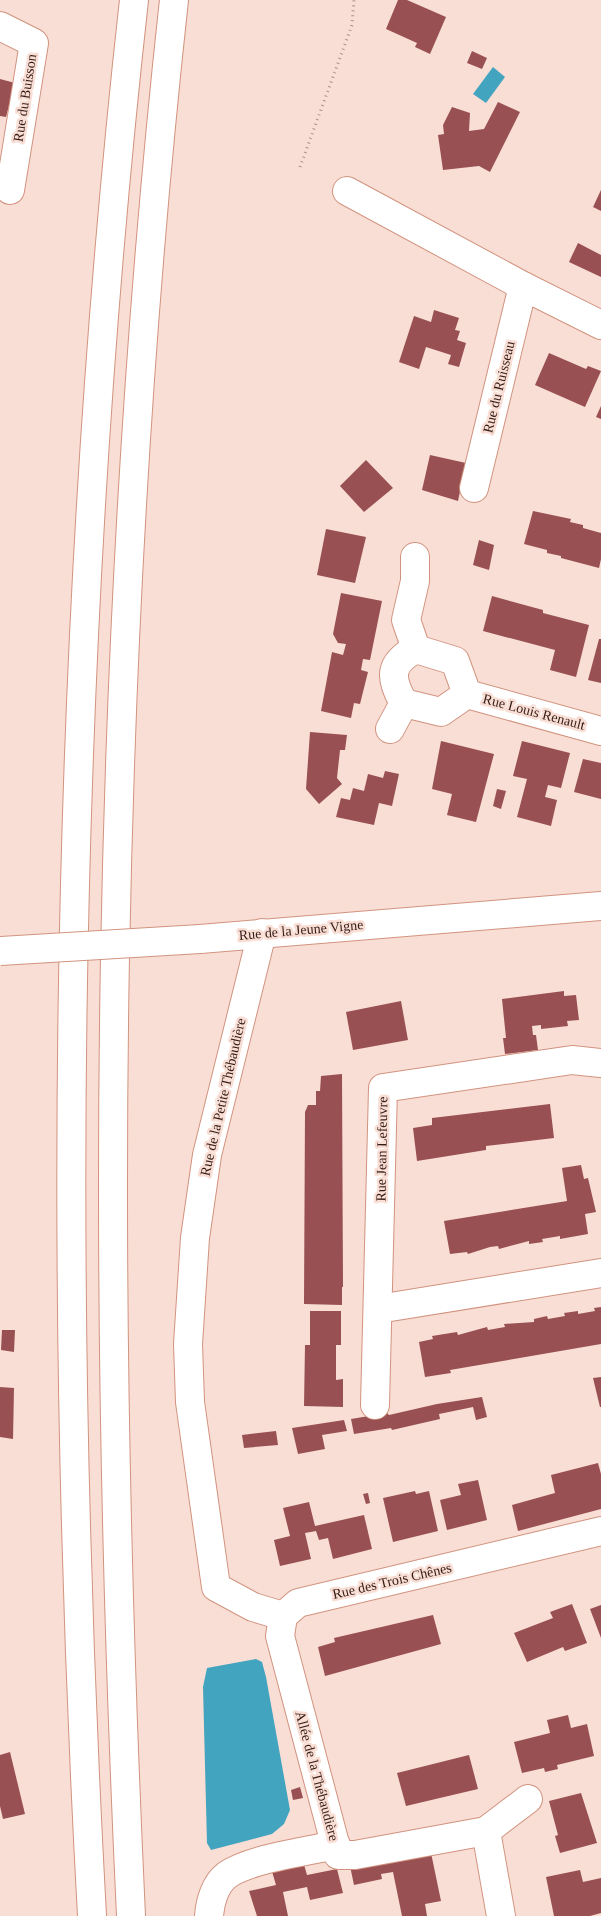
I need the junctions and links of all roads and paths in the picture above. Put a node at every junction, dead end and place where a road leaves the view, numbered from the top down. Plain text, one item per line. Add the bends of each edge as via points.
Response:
1 (134, 0) edge
2 (174, 0) edge
3 (354, 0) edge
4 (0, 26) edge
5 (300, 167) dead end
6 (10, 190) dead end
7 (347, 191) dead end
8 (523, 286) junction
9 (601, 326) edge
10 (474, 488) dead end
11 (415, 557) dead end
12 (416, 648) junction
13 (467, 694) junction
14 (404, 703) junction
15 (390, 728) dead end
16 (601, 731) edge
17 (601, 906) edge
18 (262, 933) junction
19 (0, 951) edge
20 (601, 1063) edge
21 (601, 1273) edge
22 (378, 1309) junction
23 (376, 1405) dead end
24 (601, 1531) edge
25 (283, 1616) junction
26 (528, 1799) dead end
27 (486, 1831) junction
28 (336, 1845) junction
29 (92, 1916) edge
30 (131, 1916) edge
31 (209, 1916) edge
32 (501, 1916) edge

1 - 29 main road via 100,364 86,577 76,846 72,1155 74,1386
2 - 30 main road via 136,427 116,844 113,1348
3 - 5 path via 352,25
4 - 6 main road, Rue du Buisson via 34,43
7 - 8 main road
8 - 9 main road
8 - 10 main road, Rue du Ruisseau
11 - 12 main road via 415,581 406,620
12 - 13 main road, Rue Louis Renault via 455,661
12 - 14 main road via 402,656 394,671 394,686
13 - 14 main road, Rue Louis Renault via 441,712
13 - 16 main road, Rue Louis Renault
14 - 15 main road
17 - 18 main road, Rue de la Jeune Vigne
18 - 19 main road, Rue de la Jeune Vigne, bridge
18 - 25 main road, Rue de la Petite Thébaudière via 207,1155 195,1238 188,1344 190,1392 216,1587 253,1607
20 - 22 main road, Rue Jean Lefeuvre via 572,1060 383,1088
21 - 22 main road
22 - 23 main road, Rue Jean Lefeuvre
24 - 25 main road, Rue des Trois Chênes via 298,1603
25 - 28 main road, Allée de la Thébaudière via 280,1636
26 - 27 main road, Allée de la Thébaudière
27 - 28 main road, Allée de la Thébaudière via 355,1855 338,1855
27 - 32 main road
28 - 31 main road via 248,1865 227,1875 217,1887

